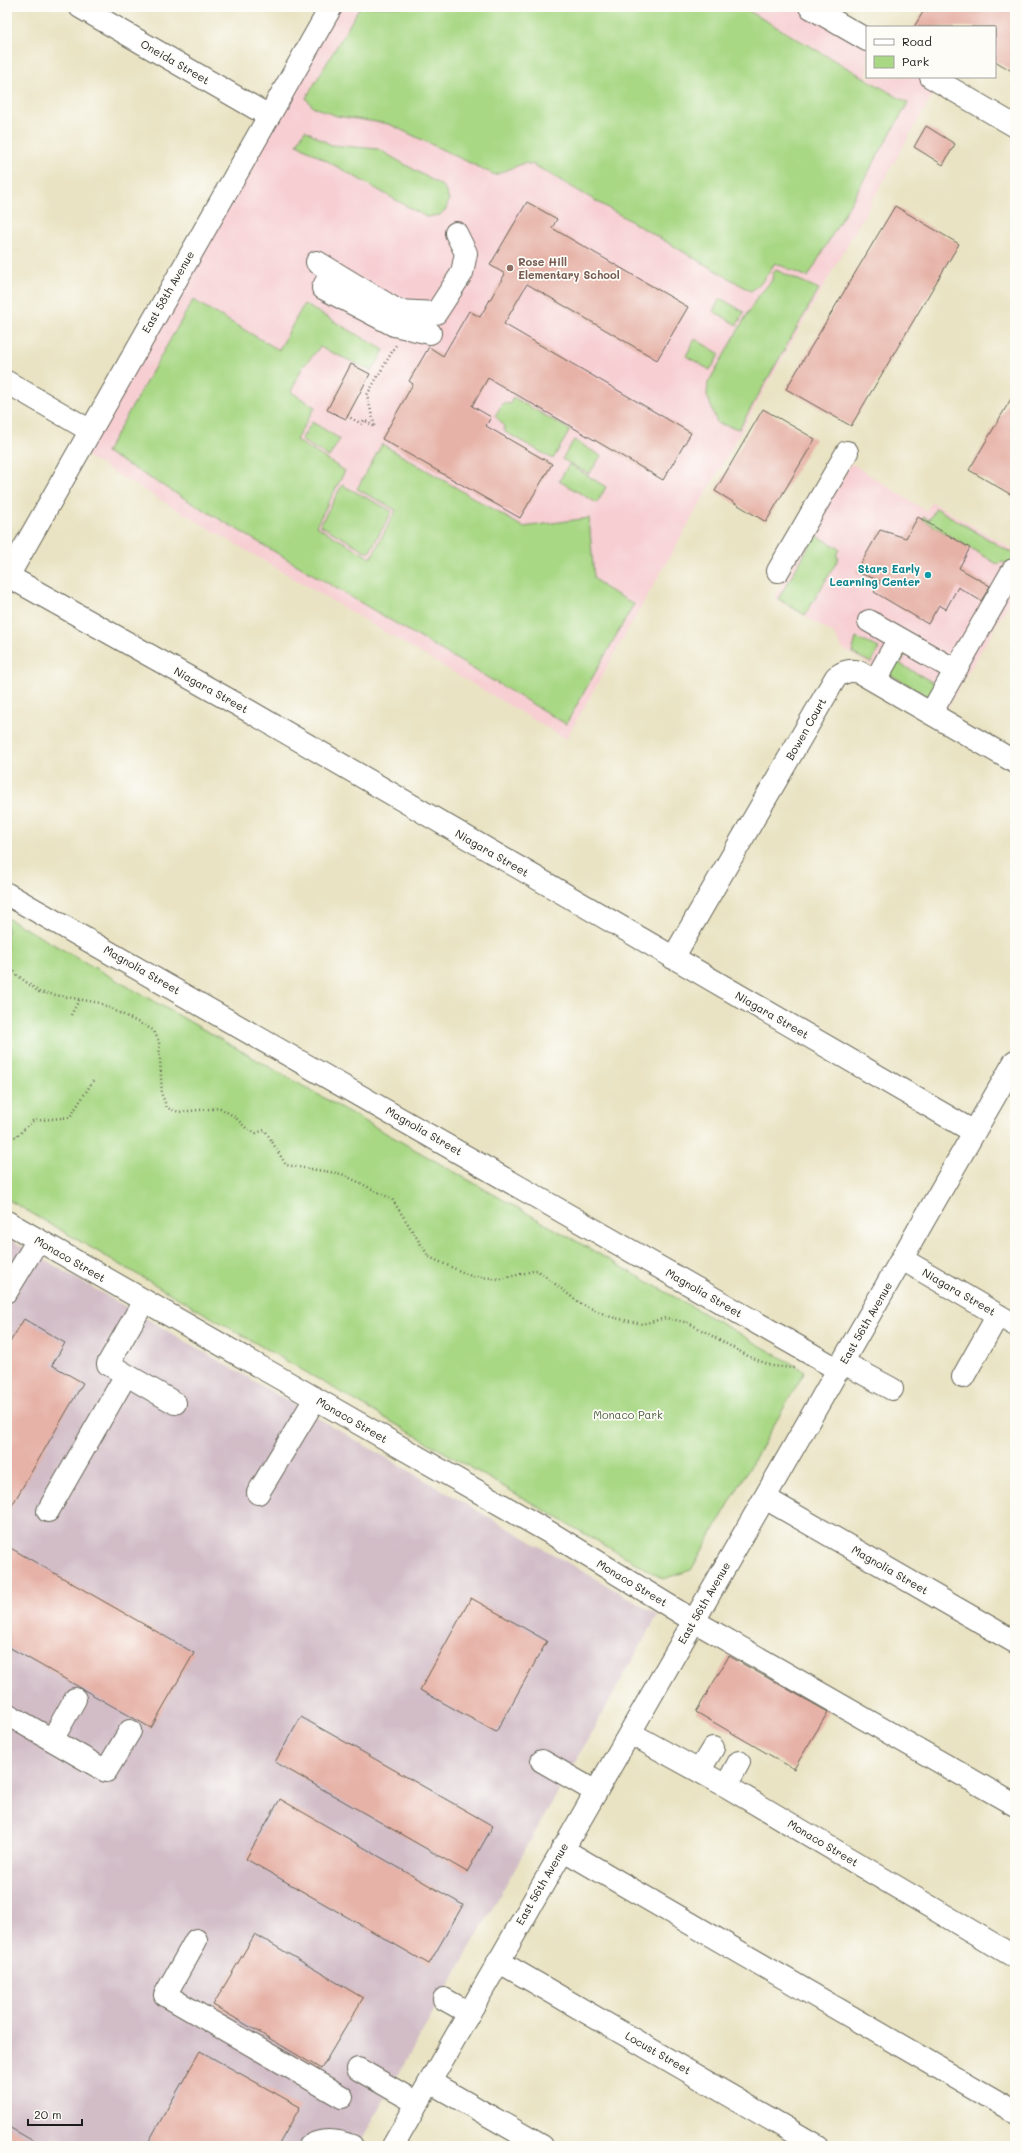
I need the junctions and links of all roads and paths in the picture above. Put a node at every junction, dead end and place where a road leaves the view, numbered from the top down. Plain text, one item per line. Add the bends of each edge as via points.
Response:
1 (80, 7) edge
2 (331, 7) edge
3 (810, 7) edge
4 (866, 39) edge
5 (933, 78) edge
6 (269, 116) junction
7 (1015, 126) edge
8 (456, 232) dead end
9 (406, 328) junction
10 (430, 333) dead end
11 (7, 382) edge
12 (347, 416) dead end
13 (89, 430) junction
14 (847, 452) dead end
15 (1013, 570) dead end
16 (778, 571) dead end
17 (8, 577) edge
18 (869, 621) dead end
19 (899, 638) junction
20 (955, 670) junction
21 (875, 681) junction
22 (931, 713) junction
23 (1015, 762) edge
24 (7, 894) edge
25 (673, 958) junction
26 (7, 962) edge
27 (79, 999) junction
28 (71, 1015) dead end
29 (1015, 1061) edge
30 (93, 1081) dead end
31 (974, 1132) junction
32 (7, 1134) edge
33 (7, 1222) edge
34 (38, 1240) junction
35 (902, 1259) junction
36 (7, 1291) edge
37 (144, 1301) junction
38 (1007, 1320) edge
39 (841, 1366) junction
40 (802, 1368) dead end
41 (126, 1375) junction
42 (963, 1377) dead end
43 (892, 1389) dead end
44 (315, 1399) junction
45 (175, 1403) dead end
46 (258, 1493) dead end
47 (765, 1498) junction
48 (48, 1511) dead end
49 (694, 1620) junction
50 (1015, 1642) edge
51 (76, 1699) dead end
52 (7, 1714) edge
53 (130, 1731) dead end
54 (630, 1733) junction
55 (52, 1740) junction
56 (713, 1748) dead end
57 (542, 1761) dead end
58 (740, 1762) dead end
59 (698, 1771) junction
60 (726, 1786) junction
61 (596, 1792) junction
62 (1015, 1805) edge
63 (562, 1849) junction
64 (196, 1940) dead end
65 (1015, 1957) edge
66 (498, 1961) junction
67 (444, 1999) dead end
68 (468, 2013) junction
69 (358, 2069) dead end
70 (430, 2082) junction
71 (342, 2097) dead end
72 (417, 2103) junction
73 (1015, 2112) edge
74 (310, 2146) edge
75 (352, 2146) edge
76 (393, 2146) edge
77 (542, 2146) edge
78 (817, 2146) edge

1 - 6 street, Oneida Street
2 - 6 street, East 58th Avenue
3 - 4 street
5 - 7 street
6 - 13 street, East 58th Avenue
8 - 9 street via 466,253 462,273 436,313 398,311 324,267 322,288 394,325
9 - 10 street
9 - 12 path via 367,396 375,427 364,420 362,424
11 - 13 street
13 - 17 street, East 58th Avenue
14 - 16 street
15 - 20 street
17 - 25 street, Niagara Street via 249,711
18 - 19 street
19 - 20 street
19 - 21 street
20 - 22 street
21 - 22 street, Bowen Court
21 - 25 street, Bowen Court via 853,670 836,677
22 - 23 street, Bowen Court
24 - 39 street, Magnolia Street
25 - 31 street, Niagara Street
26 - 27 path via 17,975 40,992
27 - 28 path
27 - 40 path via 100,1003 153,1030 159,1041 162,1095 168,1108 179,1112 220,1108 256,1133 265,1130 286,1165 342,1174 392,1199 429,1257 471,1276 501,1278 537,1270 580,1304 610,1317 642,1324 666,1318 689,1323 717,1340 772,1366
29 - 31 street, East 56th Avenue
30 - 32 path via 70,1117 33,1121 16,1137
31 - 35 street, East 56th Avenue
33 - 34 street, Monaco Street
34 - 36 street
34 - 37 street, Monaco Street
35 - 38 street, Niagara Street
35 - 39 street, East 56th Avenue
37 - 41 street via 108,1364
37 - 44 street, Monaco Street
38 - 42 street
39 - 43 street, Magnolia Street
39 - 47 street, East 56th Avenue
41 - 45 street
41 - 48 street
44 - 46 street
44 - 49 street, Monaco Street via 554,1535
47 - 49 street, East 56th Avenue
47 - 50 street, Magnolia Street
49 - 54 street, East 56th Avenue
49 - 62 street, Monaco Street
51 - 55 street
52 - 55 street
53 - 55 street via 106,1771
54 - 59 street, Monaco Street
54 - 61 street, East 56th Avenue
56 - 59 street
57 - 61 street
58 - 60 street
59 - 60 street, Monaco Street
60 - 65 street, Monaco Street
61 - 63 street, East 56th Avenue
63 - 66 street, East 56th Avenue
63 - 73 street
64 - 71 street via 165,1995
66 - 68 street, East 56th Avenue
66 - 78 street, Locust Street
67 - 68 street
68 - 70 street, East 56th Avenue
69 - 72 street
70 - 72 street, East 56th Avenue
70 - 77 street
72 - 76 street, East 56th Avenue
74 - 75 street via 339,2140

